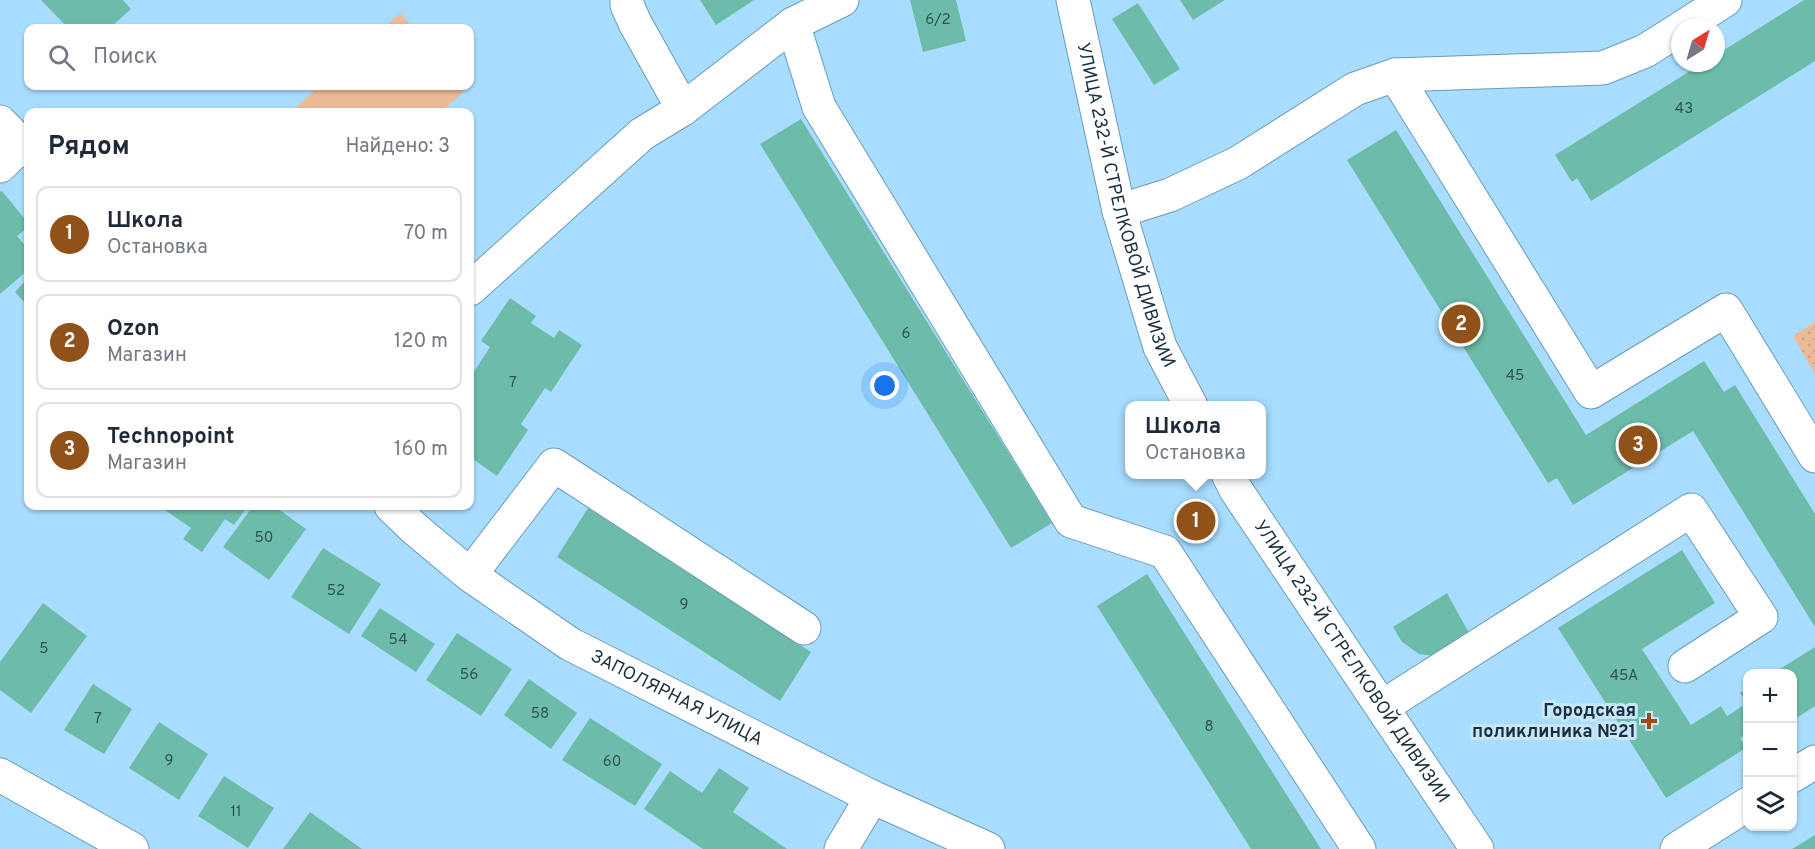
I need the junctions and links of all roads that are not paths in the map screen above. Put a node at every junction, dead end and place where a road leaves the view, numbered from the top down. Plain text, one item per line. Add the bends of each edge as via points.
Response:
1 (627, 0) edge
2 (842, 0) edge
3 (1073, 0) edge
4 (1725, 0) edge
5 (1697, 18) edge
6 (793, 24) junction
7 (1671, 35) edge
8 (1395, 75) junction
9 (683, 109) junction
10 (1119, 211) junction
11 (474, 285) edge
12 (1189, 401) edge
13 (1815, 456) edge
14 (1230, 479) edge
15 (395, 510) edge
16 (470, 575) junction
17 (804, 628) dead end
18 (1685, 666) dead end
19 (1382, 707) junction
20 (1815, 762) edge
21 (1797, 773) edge
22 (0, 776) edge
23 (872, 797) junction
24 (1743, 807) edge
25 (132, 849) edge
26 (841, 849) edge
27 (988, 849) edge
28 (1359, 849) edge
29 (1477, 849) edge
30 (1677, 849) edge

1 - 9 street via 635,23
2 - 6 street
3 - 10 street, УЛИЦА 232-Й СТРЕЛКОВОЙ ДИВИЗИИ
4 - 5 street
6 - 9 street
6 - 28 street via 819,107 1071,520 1165,552
7 - 8 street via 1645,51 1603,68
8 - 10 street via 1355,89 1238,163 1170,195
8 - 13 street via 1592,392 1726,310
9 - 11 street via 642,134
10 - 12 street, УЛИЦА 232-Й СТРЕЛКОВОЙ ДИВИЗИИ via 1160,347
14 - 19 street, УЛИЦА 232-Й СТРЕЛКОВОЙ ДИВИЗИИ
15 - 16 street, ЗАПОЛЯРНАЯ УЛИЦА
16 - 17 street via 554,465
16 - 23 street, ЗАПОЛЯРНАЯ УЛИЦА via 570,644
18 - 19 street via 1761,617 1691,510
19 - 29 street, УЛИЦА 232-Й СТРЕЛКОВОЙ ДИВИЗИИ
20 - 21 street
22 - 25 street
23 - 26 street
23 - 27 street, ЗАПОЛЯРНАЯ УЛИЦА
24 - 30 street

